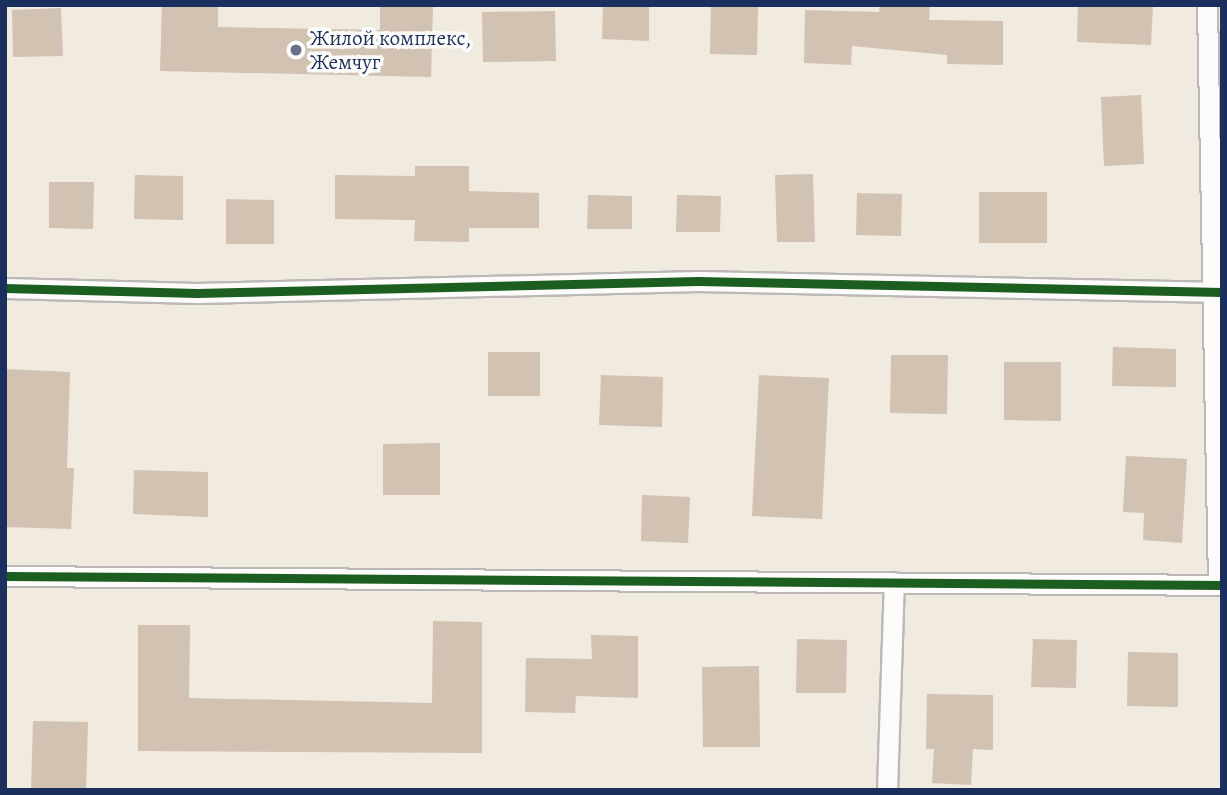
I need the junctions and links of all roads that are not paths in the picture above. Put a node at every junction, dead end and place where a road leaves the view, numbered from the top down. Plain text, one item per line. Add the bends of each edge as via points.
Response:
1 (1207, 5) edge
2 (5, 288) edge
3 (1218, 292) edge
4 (5, 576) edge
5 (894, 582) junction
6 (1220, 585) edge
7 (887, 790) edge

1 - 3 street
2 - 3 street via 197,293 698,281
3 - 6 street
4 - 5 street
5 - 6 street
5 - 7 street

